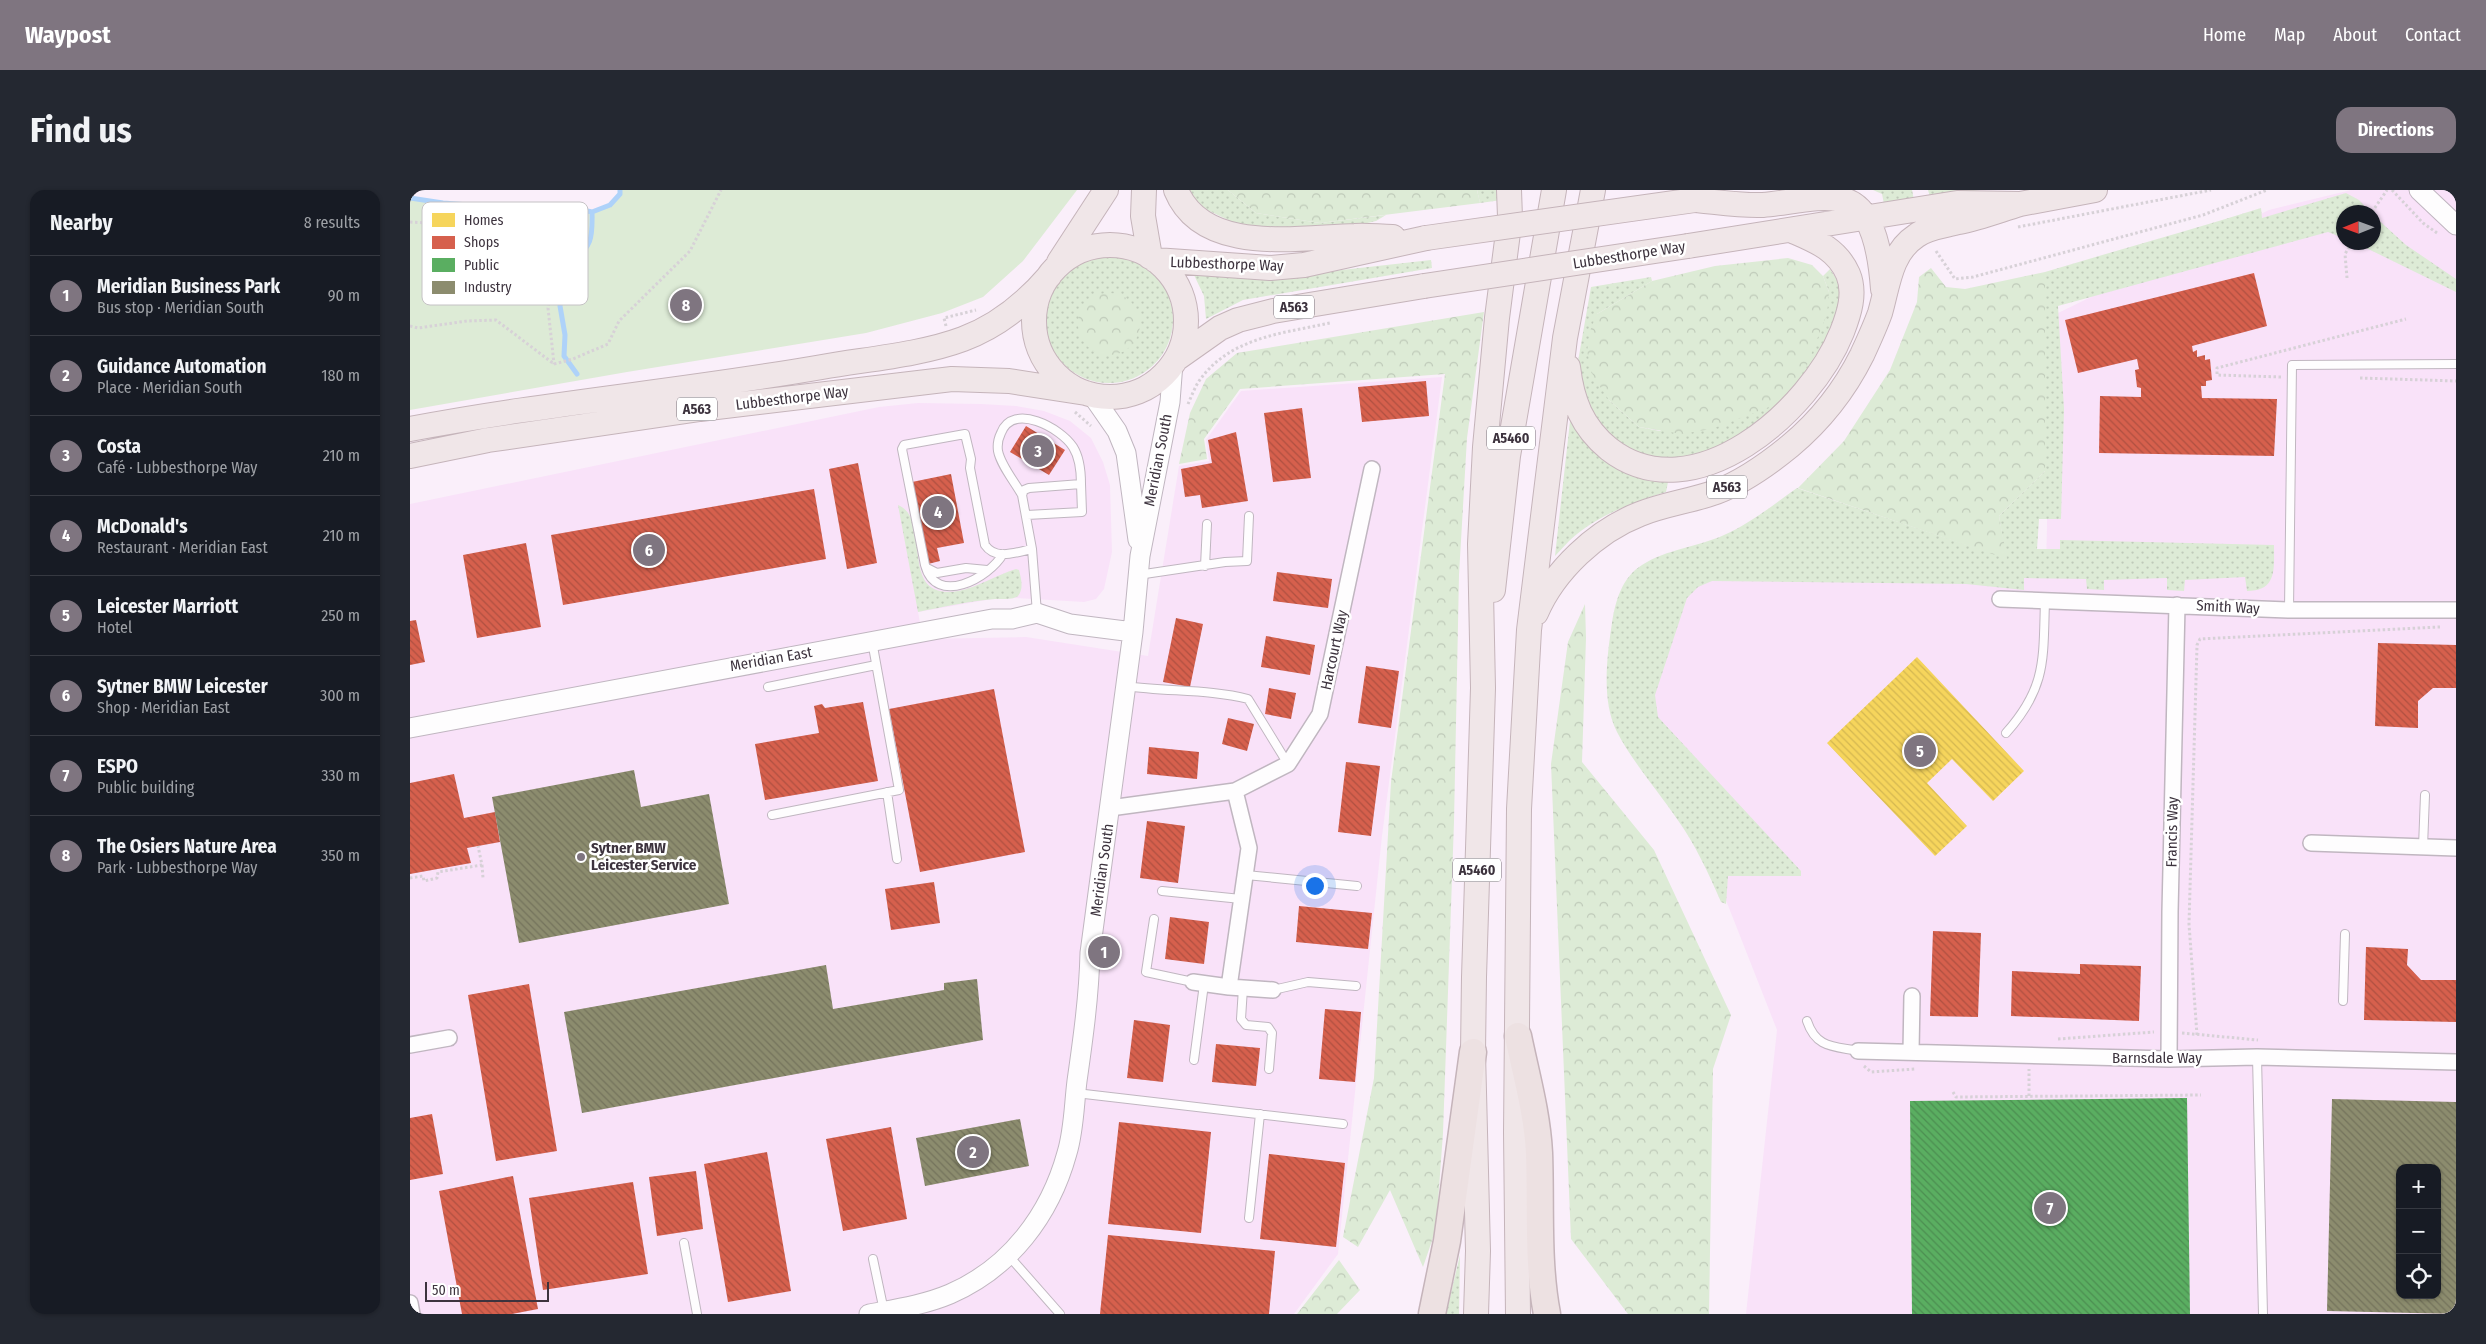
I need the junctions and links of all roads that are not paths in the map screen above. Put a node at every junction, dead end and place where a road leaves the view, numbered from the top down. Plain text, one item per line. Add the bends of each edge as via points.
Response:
1 (1106, 190) edge
2 (1144, 190) edge
3 (1176, 190) edge
4 (1509, 190) edge
5 (1554, 190) edge
6 (1593, 190) edge
7 (1742, 190) edge
8 (2094, 190) edge
9 (2422, 191) edge
10 (1695, 200) junction
11 (2020, 204) junction
12 (1867, 218) junction
13 (1793, 231) junction
14 (2449, 231) edge
15 (1426, 238) junction
16 (1153, 259) junction
17 (1053, 271) junction
18 (1883, 294) junction
19 (1565, 338) junction
20 (1174, 361) junction
21 (2456, 364) edge
22 (1089, 394) junction
23 (410, 429) edge
24 (415, 456) edge
25 (1372, 469) dead end
26 (1081, 484) junction
27 (1022, 495) junction
28 (1027, 515) junction
29 (1249, 516) dead end
30 (1207, 524) dead end
31 (1032, 550) junction
32 (1003, 554) junction
33 (1140, 556) junction
34 (925, 565) junction
35 (1205, 566) junction
36 (987, 570) junction
37 (1138, 575) junction
38 (2000, 599) dead end
39 (2045, 601) junction
40 (2177, 604) junction
41 (2289, 610) junction
42 (2456, 610) edge
43 (1037, 613) junction
44 (1529, 630) junction
45 (1133, 632) junction
46 (872, 640) junction
47 (876, 665) junction
48 (1126, 686) junction
49 (768, 687) dead end
50 (1483, 688) junction
51 (410, 728) edge
52 (2006, 733) dead end
53 (1288, 764) junction
54 (887, 792) junction
55 (1235, 792) junction
56 (2425, 795) dead end
57 (1110, 808) junction
58 (772, 816) dead end
59 (2311, 843) dead end
60 (2423, 847) junction
61 (2456, 848) edge
62 (897, 859) dead end
63 (1246, 875) junction
64 (1357, 886) dead end
65 (1162, 891) dead end
66 (1242, 899) junction
67 (1154, 919) dead end
68 (2345, 934) dead end
69 (1199, 983) junction
70 (1356, 986) dead end
71 (1236, 988) junction
72 (1273, 990) joint
73 (1912, 996) dead end
74 (2344, 1001) dead end
75 (1807, 1022) dead end
76 (1518, 1036) junction
77 (449, 1038) dead end
78 (410, 1045) edge
79 (1858, 1051) joint
80 (1473, 1052) junction
81 (1911, 1052) junction
82 (2257, 1057) junction
83 (2169, 1059) junction
84 (1194, 1060) dead end
85 (2456, 1062) edge
86 (1269, 1069) dead end
87 (1076, 1092) junction
88 (1260, 1114) junction
89 (1343, 1124) dead end
90 (1250, 1218) dead end
91 (684, 1242) dead end
92 (1009, 1256) junction
93 (873, 1260) dead end
94 (410, 1303) edge
95 (877, 1313) edge
96 (412, 1314) edge
97 (697, 1314) edge
98 (1060, 1314) edge
99 (1432, 1314) edge
100 (1476, 1314) edge
101 (1518, 1314) edge
102 (1547, 1314) edge
103 (2263, 1314) edge

1 - 17 highway
2 - 16 highway via 1143,216
3 - 15 highway via 1188,210 1227,233 1292,241 1355,236
4 - 50 highway via 1510,217 1486,438 1480,534
5 - 50 highway, A5460 via 1508,456
6 - 19 highway, A5460
7 - 10 highway, Lubbesthorpe Way
8 - 11 highway, Lubbesthorpe Way / A563
9 - 14 street
10 - 12 highway via 1762,205 1844,200 1856,206
10 - 15 highway, Lubbesthorpe Way, bridge
11 - 12 highway, Lubbesthorpe Way / A563 via 1957,203
11 - 18 highway, A563 via 1935,227 1916,236 1899,254
12 - 13 highway, Lubbesthorpe Way / A563
12 - 18 highway, A563 via 1882,273
13 - 19 highway via 1822,244 1838,258 1851,288 1849,311 1830,357 1798,401 1777,422 1732,453 1697,466 1662,469 1636,464 1612,451 1590,431 1574,403
13 - 20 highway, Lubbesthorpe Way / A563, bridge via 1273,311 1220,328
15 - 16 highway, Lubbesthorpe Way via 1304,265 1270,268
16 - 17 highway via 1122,246 1101,246 1072,255
16 - 20 highway via 1171,276 1184,306 1184,333
17 - 22 highway via 1036,303 1037,343 1052,370 1067,384
17 - 23 highway, Lubbesthorpe Way / A563 via 1008,316 984,330 950,343 798,371 483,415
18 - 44 highway, A563 via 1880,312 1850,377 1822,414 1791,445 1737,482 1715,492 1639,514 1606,532 1553,580
19 - 44 highway, A5460
20 - 22 highway via 1161,377 1138,392 1119,397
20 - 33 street, Meridian South via 1170,402
21 - 41 lane via 2292,365
22 - 24 highway, Lubbesthorpe Way / A563 via 1008,381 952,378 700,409 488,440
22 - 33 street, Meridian South via 1117,431 1126,453
25 - 53 street, Harcourt Way via 1320,714
26 - 27 lane via 1029,488
26 - 27 lane via 1079,460 1068,441 1037,421 1016,419 1007,423 997,442 998,454
26 - 28 lane via 1082,512
27 - 28 lane
28 - 31 lane
29 - 35 lane via 1247,561
30 - 35 lane
31 - 32 lane
31 - 43 lane
32 - 34 lane via 990,551 985,545 967,437 962,433 908,443 902,449
32 - 36 lane via 996,566
33 - 37 street, Meridian South
34 - 36 lane via 933,573 966,568
34 - 36 lane via 935,583 950,586 969,583
35 - 37 lane
37 - 45 street, Meridian South
38 - 39 street, Smith Way
39 - 40 street, Smith Way
39 - 52 lane via 2044,643 2037,685 2030,703
40 - 41 street, Smith Way
40 - 83 street, Francis Way
41 - 42 street, Smith Way
43 - 45 street, Meridian East via 1070,624
43 - 46 street, Meridian East
44 - 76 highway, A5460 via 1519,809
45 - 48 street, Meridian South
46 - 47 lane
46 - 51 street, Meridian East
47 - 49 lane
47 - 54 lane via 899,790
48 - 53 lane via 1230,694 1248,699
48 - 57 street, Meridian South
50 - 80 highway, A5460
53 - 55 street, Harcourt Way
54 - 58 lane
54 - 62 lane
55 - 57 street, Harcourt Way
55 - 63 street via 1248,848
56 - 60 lane
57 - 87 street, Meridian South via 1090,953 1089,992
59 - 60 street
60 - 61 street
63 - 64 lane
63 - 66 street
65 - 66 lane
66 - 71 street
67 - 69 lane via 1146,972
68 - 74 lane
69 - 71 street
69 - 84 lane
70 - 72 lane via 1308,982
71 - 72 street
71 - 86 lane via 1241,1019 1246,1024 1268,1027 1272,1033
73 - 81 street
75 - 79 lane via 1812,1035 1821,1043
76 - 101 highway, A5460
76 - 102 highway via 1539,1151
77 - 78 street
79 - 81 street, Barnsdale Way
80 - 99 highway via 1447,1241
80 - 100 highway, A5460 via 1478,1251
81 - 83 street, Barnsdale Way
82 - 83 street, Barnsdale Way
82 - 85 street, Barnsdale Way
82 - 103 lane
87 - 88 lane
87 - 92 street, Meridian South via 1069,1144 1061,1173 1028,1234
88 - 89 lane
88 - 90 lane
91 - 97 lane
92 - 95 street, Meridian South via 986,1274 950,1294
92 - 98 lane
93 - 95 lane
94 - 96 street

